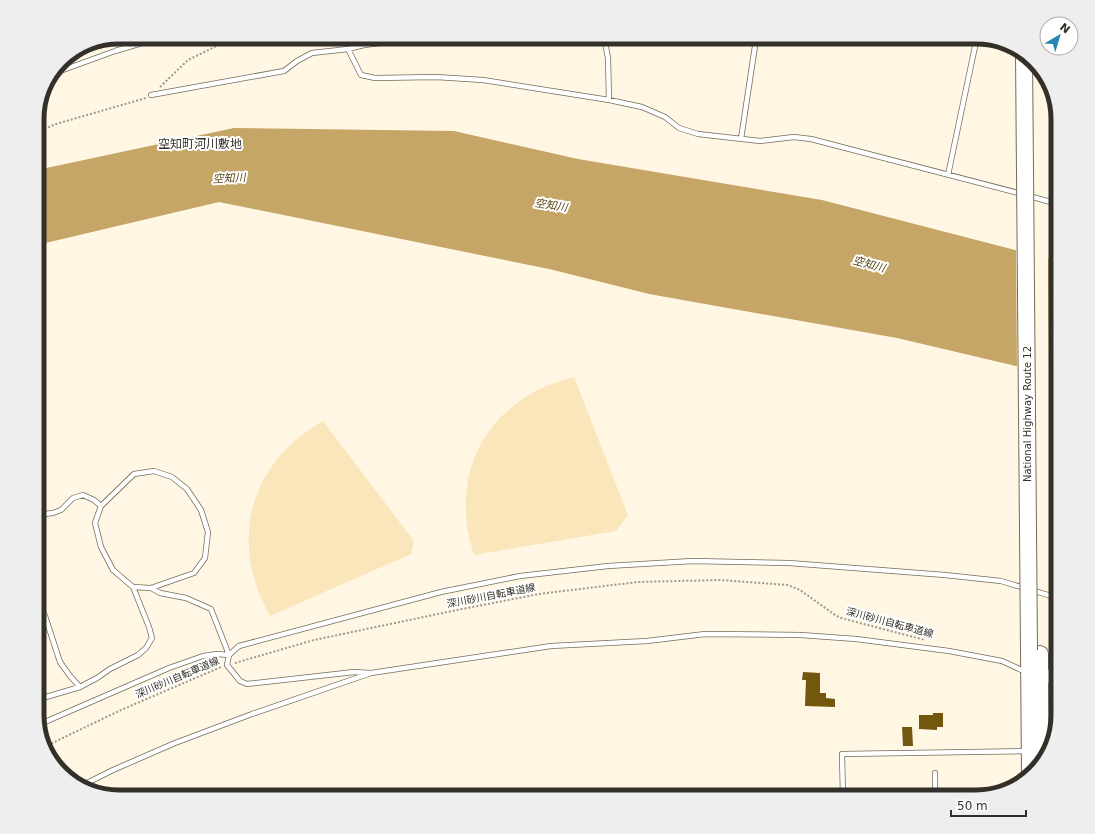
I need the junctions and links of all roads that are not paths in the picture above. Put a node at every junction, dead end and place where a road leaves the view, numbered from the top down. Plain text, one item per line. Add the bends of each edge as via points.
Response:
1 (139, 44) edge
2 (372, 44) edge
3 (605, 44) edge
4 (756, 44) edge
5 (976, 44) edge
6 (348, 49) junction
7 (1024, 61) edge
8 (61, 71) edge
9 (1035, 73) edge
10 (151, 95) road end
11 (609, 100) junction
12 (741, 139) junction
13 (948, 174) junction
14 (1051, 202) edge
15 (101, 506) junction
16 (44, 514) edge
17 (132, 587) junction
18 (151, 588) junction
19 (1051, 596) edge
20 (44, 614) edge
21 (1035, 652) junction
22 (230, 655) junction
23 (371, 673) junction
24 (1035, 674) junction
25 (1051, 677) edge
26 (80, 686) junction
27 (44, 698) edge
28 (44, 722) edge
29 (1030, 751) junction
30 (1040, 754) edge
31 (1030, 767) edge
32 (935, 773) dead end
33 (87, 783) edge
34 (842, 790) edge
35 (935, 790) edge

1 - 8 lane
2 - 6 lane
3 - 11 lane
4 - 12 lane
5 - 13 lane
6 - 10 lane via 312,53 297,60 284,71 267,75
6 - 11 lane via 361,75 375,78 436,77 483,80
7 - 21 highway, National Highway Route 12, bridge
9 - 21 highway, National Highway Route 12
11 - 12 lane via 642,107 666,117 679,128 698,134
12 - 13 lane via 811,139
13 - 14 lane
15 - 16 lane via 83,495 73,498 54,514
15 - 17 lane via 95,523 101,547 113,570
15 - 18 lane via 134,474 154,471 172,477 187,489 201,510 208,532 205,558 194,573
17 - 18 lane
17 - 26 lane via 152,638 138,655
18 - 22 lane via 160,593 186,598 211,609
19 - 22 lane via 1001,581 789,563 693,561 608,566 520,576 441,592 239,646
20 - 26 lane via 60,662
21 - 24 highway, National Highway Route 12
22 - 23 lane via 227,665 240,681 247,684 354,672
22 - 28 lane via 203,656
23 - 24 lane via 551,646 647,641 705,634 802,635 856,639 1002,661
23 - 33 lane via 175,743
24 - 25 main road
24 - 29 highway, National Highway Route 12
24 - 30 highway, National Highway Route 12
26 - 27 lane
29 - 31 highway, National Highway Route 12
29 - 34 lane via 842,754
32 - 35 lane

